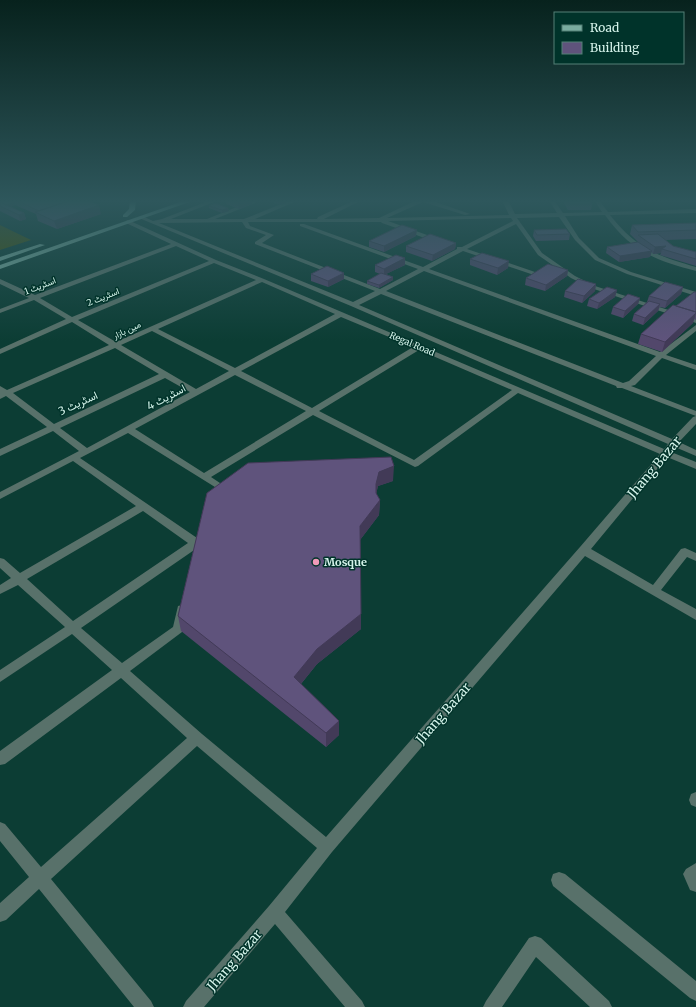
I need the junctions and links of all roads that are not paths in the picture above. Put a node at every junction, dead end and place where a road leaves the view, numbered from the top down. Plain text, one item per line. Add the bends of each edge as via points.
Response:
1 (36, 247) edge
2 (53, 247) edge
3 (167, 247) edge
4 (182, 247) edge
5 (213, 247) edge
6 (267, 247) edge
7 (363, 247) edge
8 (456, 247) edge
9 (467, 247) edge
10 (535, 247) edge
11 (585, 247) edge
12 (639, 247) edge
13 (463, 249) junction
14 (0, 259) edge
15 (214, 261) junction
16 (0, 267) edge
17 (425, 269) junction
18 (696, 269) edge
19 (533, 273) edge
20 (262, 280) junction
21 (0, 281) edge
22 (381, 291) junction
23 (696, 294) edge
24 (35, 298) junction
25 (353, 305) junction
26 (0, 311) edge
27 (341, 314) junction
28 (71, 320) junction
29 (696, 320) edge
30 (696, 327) edge
31 (153, 329) junction
32 (117, 346) junction
33 (419, 347) junction
34 (0, 352) edge
35 (661, 355) junction
36 (696, 368) edge
37 (237, 370) junction
38 (166, 374) junction
39 (620, 386) junction
40 (517, 390) junction
41 (2, 392) edge
42 (197, 393) junction
43 (312, 411) junction
44 (696, 414) edge
45 (696, 420) edge
46 (53, 428) junction
47 (128, 429) junction
48 (670, 448) junction
49 (86, 452) junction
50 (0, 453) edge
51 (696, 453) edge
52 (73, 457) junction
53 (696, 466) edge
54 (204, 477) junction
55 (223, 489) edge
56 (0, 496) edge
57 (143, 506) junction
58 (196, 543) junction
59 (584, 550) junction
60 (193, 557) edge
61 (696, 557) edge
62 (0, 562) edge
63 (18, 580) junction
64 (0, 590) edge
65 (654, 591) junction
66 (184, 600) edge
67 (696, 615) edge
68 (72, 628) junction
69 (121, 670) junction
70 (0, 678) edge
71 (197, 738) junction
72 (0, 759) edge
73 (0, 829) edge
74 (327, 848) junction
75 (696, 871) edge
76 (41, 878) junction
77 (559, 880) dead end
78 (696, 884) edge
79 (275, 912) junction
80 (0, 914) edge
81 (696, 992) edge
82 (145, 1007) edge
83 (192, 1007) edge
84 (356, 1007) edge
85 (492, 1007) edge
86 (603, 1007) edge

1 - 14 main road
2 - 16 main road
3 - 24 street, اسٹریٹ 1
4 - 15 street, Regal Road
5 - 25 street, Regal Road
6 - 22 street
7 - 17 street
8 - 13 street
9 - 13 street
10 - 29 street via 540,254 593,288
11 - 23 street via 597,259 629,273
12 - 18 street via 659,259
13 - 17 street
13 - 19 street
15 - 20 street, Regal Road
15 - 28 street, اسٹریٹ 2
17 - 22 street
17 - 35 street
20 - 27 street, Regal Road
20 - 31 street, مین بازار
21 - 24 street
22 - 25 street
22 - 39 street
24 - 26 street, اسٹریٹ 1
24 - 28 street
25 - 48 street, Regal Road
27 - 33 street, Regal Road
27 - 37 street, اسٹریٹ 4
28 - 32 street
28 - 34 street, اسٹریٹ 2
30 - 35 street
31 - 32 street, مین بازار
31 - 37 street
32 - 38 street
32 - 41 street, مین بازار
33 - 40 street, Regal Road
33 - 43 street
35 - 36 street
35 - 39 street via 632,383
37 - 42 street, اسٹریٹ 4
37 - 43 street
38 - 42 street
38 - 46 street, اسٹریٹ 3
39 - 44 street
40 - 43 street via 415,464
40 - 48 street, Regal Road
41 - 46 street
42 - 47 street, اسٹریٹ 4
43 - 54 street
45 - 48 street, Jhang Bazar
46 - 49 street
46 - 50 street, اسٹریٹ 3
47 - 49 street, اسٹریٹ 4
47 - 54 street
48 - 51 street, Regal Road
48 - 53 street, Regal Road
48 - 59 street, Jhang Bazar
49 - 52 street, اسٹریٹ 4
52 - 56 street, اسٹریٹ 4
52 - 57 street
54 - 55 street
57 - 58 street
57 - 63 street
58 - 60 street
58 - 68 street
59 - 65 street
59 - 74 street, Jhang Bazar
61 - 65 street via 685,552
62 - 63 street
63 - 64 street
63 - 68 street
65 - 67 street
66 - 69 street via 178,629
68 - 69 street
68 - 70 street
69 - 71 street
69 - 72 street
71 - 74 street
71 - 76 street
73 - 76 street
74 - 79 street, Jhang Bazar
75 - 78 street via 691,874
76 - 80 street
76 - 82 street
77 - 81 street
79 - 83 street, Jhang Bazar
79 - 84 street
85 - 86 street via 535,944

